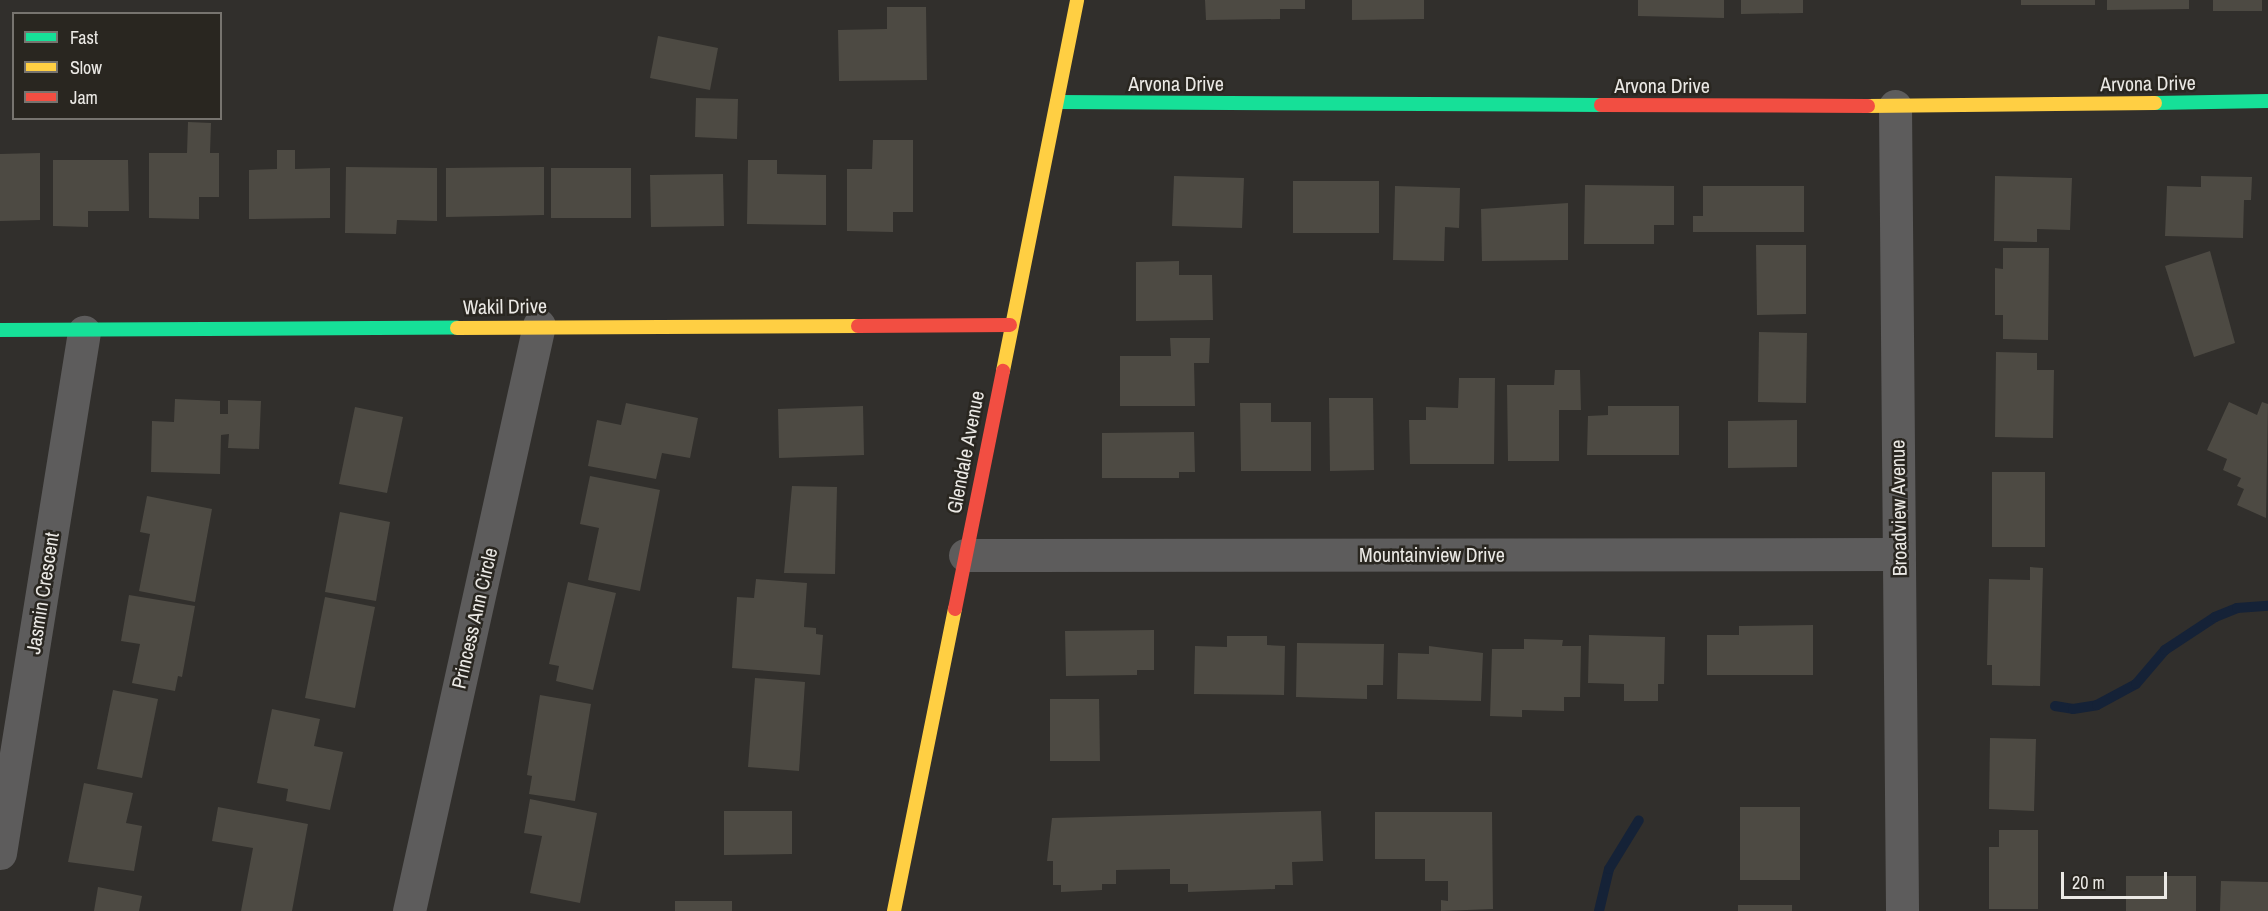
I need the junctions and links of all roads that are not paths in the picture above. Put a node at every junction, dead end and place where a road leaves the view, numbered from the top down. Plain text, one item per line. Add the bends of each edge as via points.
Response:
1 (1077, 0) edge
2 (2268, 101) edge
3 (1057, 102) junction
4 (1895, 106) junction
5 (539, 325) junction
6 (1010, 325) junction
7 (0, 330) edge
8 (84, 332) junction
9 (1899, 554) junction
10 (965, 555) junction
11 (0, 853) edge
12 (409, 911) edge
13 (894, 911) edge
14 (1902, 911) edge

1 - 3 street, Glendale Avenue
2 - 4 street, Arvona Drive
3 - 4 street, Arvona Drive
3 - 6 street, Glendale Avenue
4 - 9 street, Broadview Avenue
5 - 6 street, Wakil Drive
5 - 8 street, Wakil Drive
5 - 12 street, Princess Ann Circle
6 - 10 street, Glendale Avenue
7 - 8 street, Wakil Drive
8 - 11 street, Jasmin Crescent
9 - 10 street, Mountainview Drive
9 - 14 street, Broadview Avenue
10 - 13 street, Glendale Avenue

